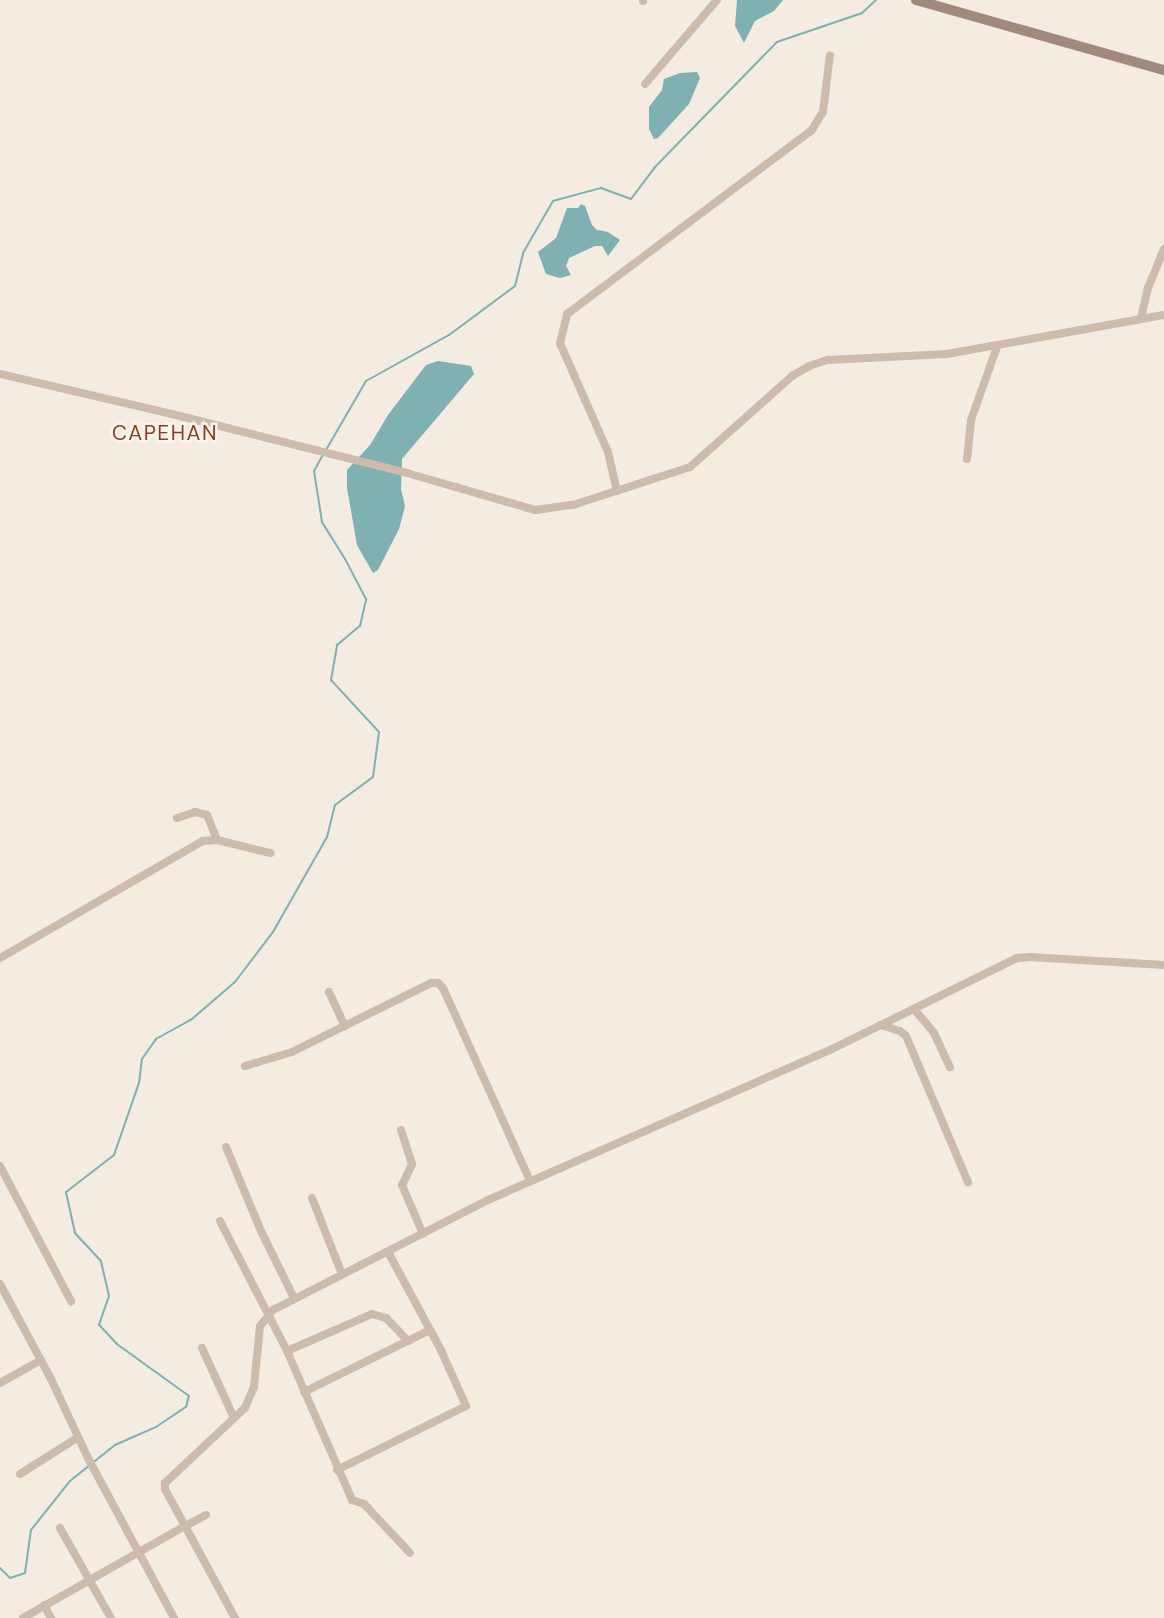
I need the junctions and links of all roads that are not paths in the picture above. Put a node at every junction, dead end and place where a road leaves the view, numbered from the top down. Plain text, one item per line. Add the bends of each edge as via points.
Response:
1 (717, 0) edge
2 (916, 0) edge
3 (830, 55) dead end
4 (1164, 70) edge
5 (645, 84) dead end
6 (1164, 249) edge
7 (1164, 315) edge
8 (1141, 318) junction
9 (997, 346) junction
10 (0, 374) edge
11 (967, 459) dead end
12 (617, 491) junction
13 (177, 818) dead end
14 (217, 840) junction
15 (270, 853) dead end
16 (0, 958) edge
17 (1164, 965) edge
18 (329, 992) dead end
19 (914, 1009) junction
20 (903, 1015) junction
21 (881, 1025) junction
22 (345, 1026) junction
23 (903, 1032) junction
24 (245, 1066) dead end
25 (950, 1067) dead end
26 (401, 1130) dead end
27 (226, 1147) dead end
28 (0, 1166) edge
29 (530, 1181) junction
30 (968, 1182) dead end
31 (312, 1198) dead end
32 (220, 1221) dead end
33 (423, 1233) junction
34 (388, 1252) junction
35 (342, 1274) junction
36 (0, 1284) edge
37 (294, 1299) junction
38 (72, 1301) dead end
39 (266, 1315) junction
40 (430, 1330) junction
41 (408, 1341) junction
42 (202, 1348) dead end
43 (286, 1351) junction
44 (41, 1360) junction
45 (0, 1383) edge
46 (304, 1392) junction
47 (234, 1418) junction
48 (77, 1438) junction
49 (338, 1470) junction
50 (20, 1474) dead end
51 (206, 1515) dead end
52 (185, 1526) junction
53 (60, 1528) dead end
54 (139, 1553) junction
55 (410, 1553) dead end
56 (90, 1580) junction
57 (44, 1605) junction
58 (23, 1618) edge
59 (51, 1618) edge
60 (111, 1618) edge
61 (174, 1618) edge
62 (235, 1618) edge

1 - 5 street
2 - 4 street
3 - 12 street via 823,112 812,130 567,314 560,343 608,452
6 - 8 street
7 - 8 street
8 - 9 street
9 - 11 street via 971,420
9 - 12 street via 936,355 854,357 809,366 792,376 690,467
10 - 12 street via 345,458 535,510 573,505
13 - 14 street via 195,812 207,815
14 - 15 street
14 - 16 street via 203,842
17 - 19 street via 1021,957
18 - 22 street
19 - 20 street
19 - 25 street via 934,1033
20 - 21 street
20 - 23 street
21 - 23 street
21 - 29 street
22 - 24 street via 292,1052
22 - 29 street via 431,983 441,985
23 - 30 street
26 - 33 street via 412,1164 402,1185
27 - 37 street
28 - 38 street
29 - 33 street
31 - 35 street
32 - 39 street
33 - 34 street
34 - 35 street
34 - 40 street
35 - 37 street
36 - 44 street
37 - 39 street
39 - 43 street
39 - 47 street via 259,1331 254,1388
40 - 41 street
40 - 49 street via 465,1400 465,1408
41 - 43 street via 386,1318 372,1314
41 - 46 street
42 - 47 street
43 - 46 street
44 - 45 street
44 - 48 street
46 - 49 street
47 - 52 street via 165,1483
48 - 50 street
48 - 54 street
49 - 55 street via 352,1500 364,1504
51 - 52 street
52 - 54 street
52 - 62 street
53 - 56 street
54 - 56 street
54 - 61 street
56 - 57 street
56 - 60 street
57 - 58 street
57 - 59 street

